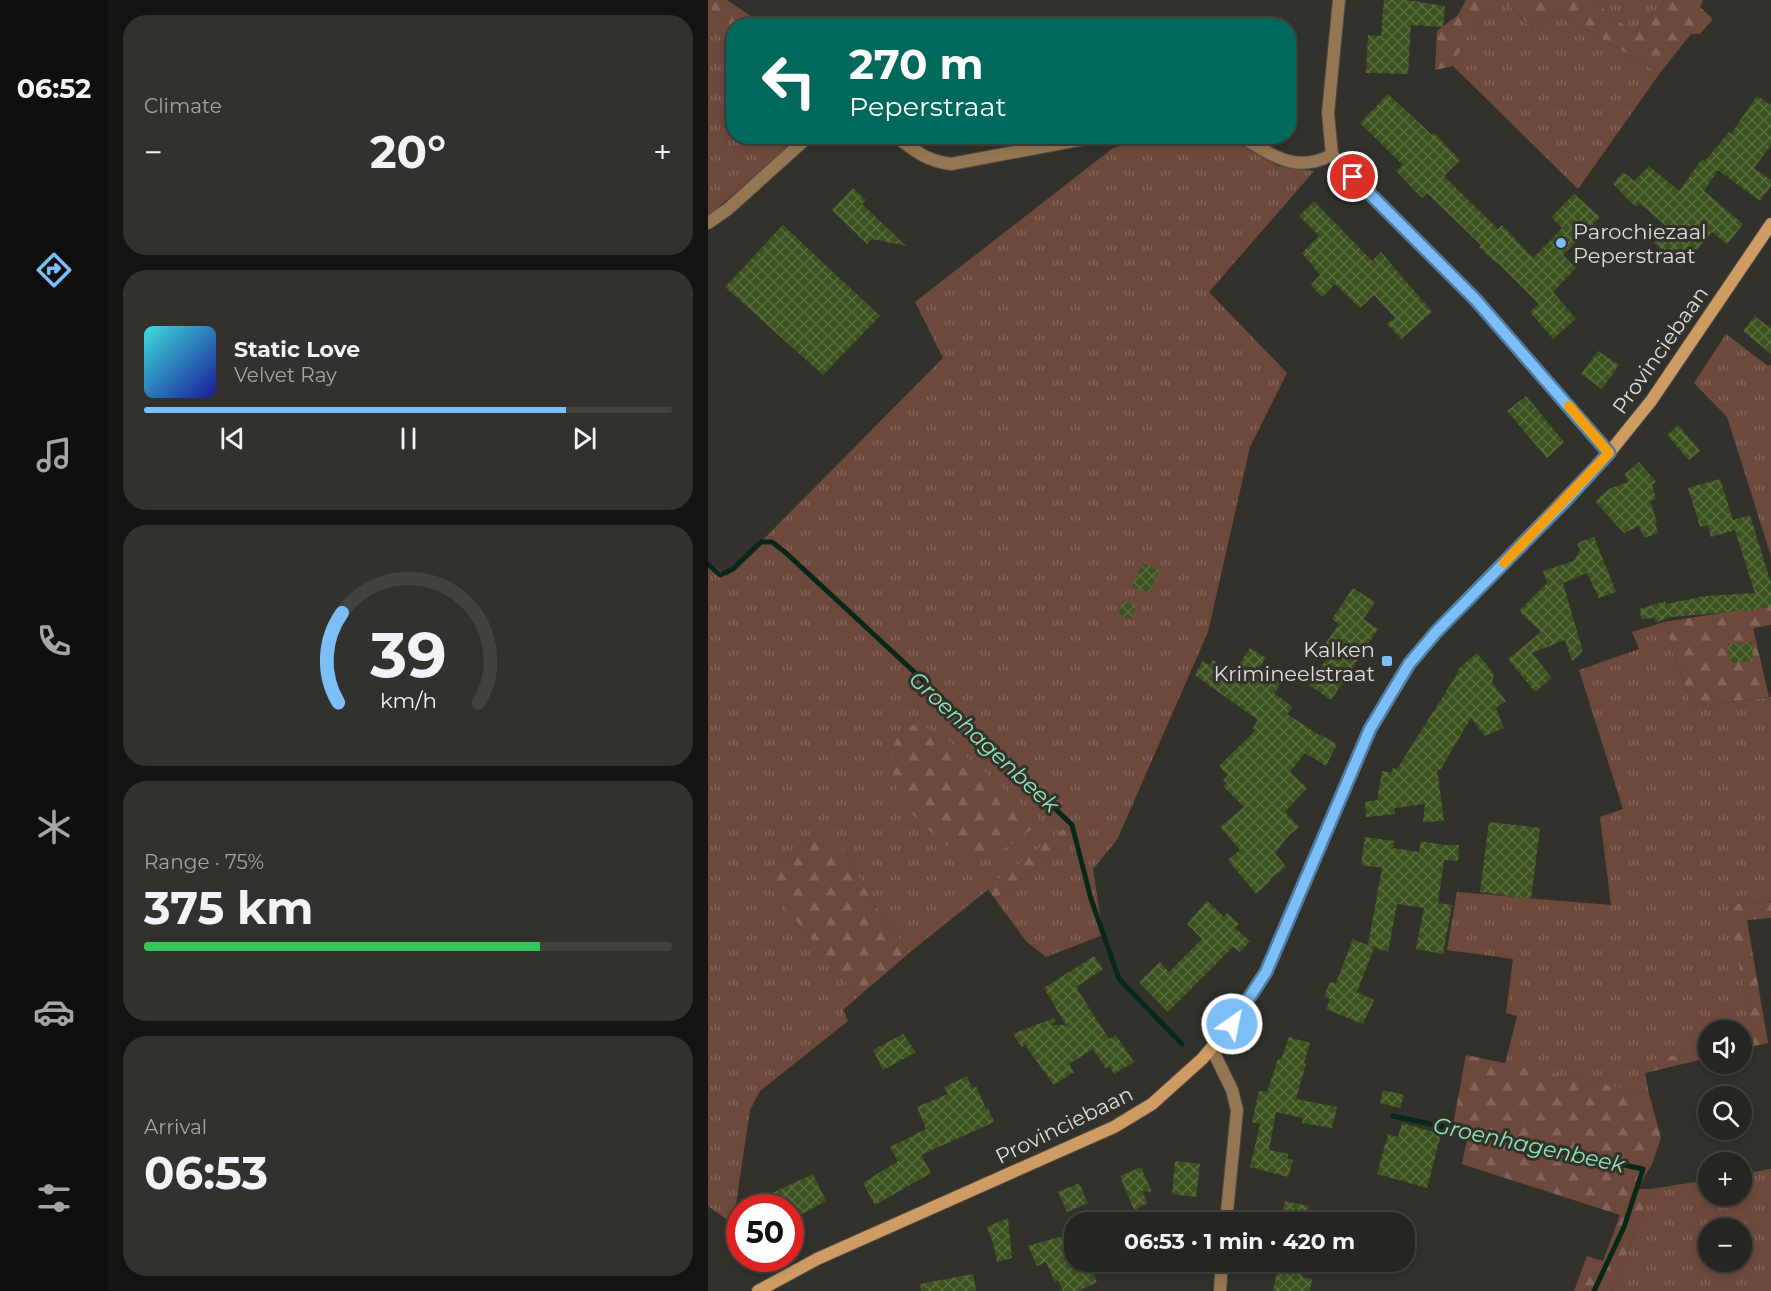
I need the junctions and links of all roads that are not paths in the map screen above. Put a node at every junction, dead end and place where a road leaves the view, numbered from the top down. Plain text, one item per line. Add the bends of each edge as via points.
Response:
1 (1339, 0) edge
2 (800, 144) edge
3 (907, 144) edge
4 (1057, 144) edge
5 (1254, 144) edge
6 (1332, 155) junction
7 (708, 223) edge
8 (1771, 224) edge
9 (1609, 453) junction
10 (1212, 1049) junction
11 (1227, 1212) edge
12 (1221, 1272) edge
13 (758, 1291) edge
14 (1220, 1291) edge

1 - 6 street via 1328,113
2 - 7 street
3 - 4 street via 925,158 951,164
5 - 6 street via 1292,163 1305,164
6 - 9 street via 1475,299
8 - 9 main road, Provinciebaan via 1651,401
9 - 10 main road, Provinciebaan via 1409,664 1370,729 1266,972
10 - 11 street via 1237,1110
10 - 13 main road, Provinciebaan via 1152,1104 1114,1126 817,1259
12 - 14 street

